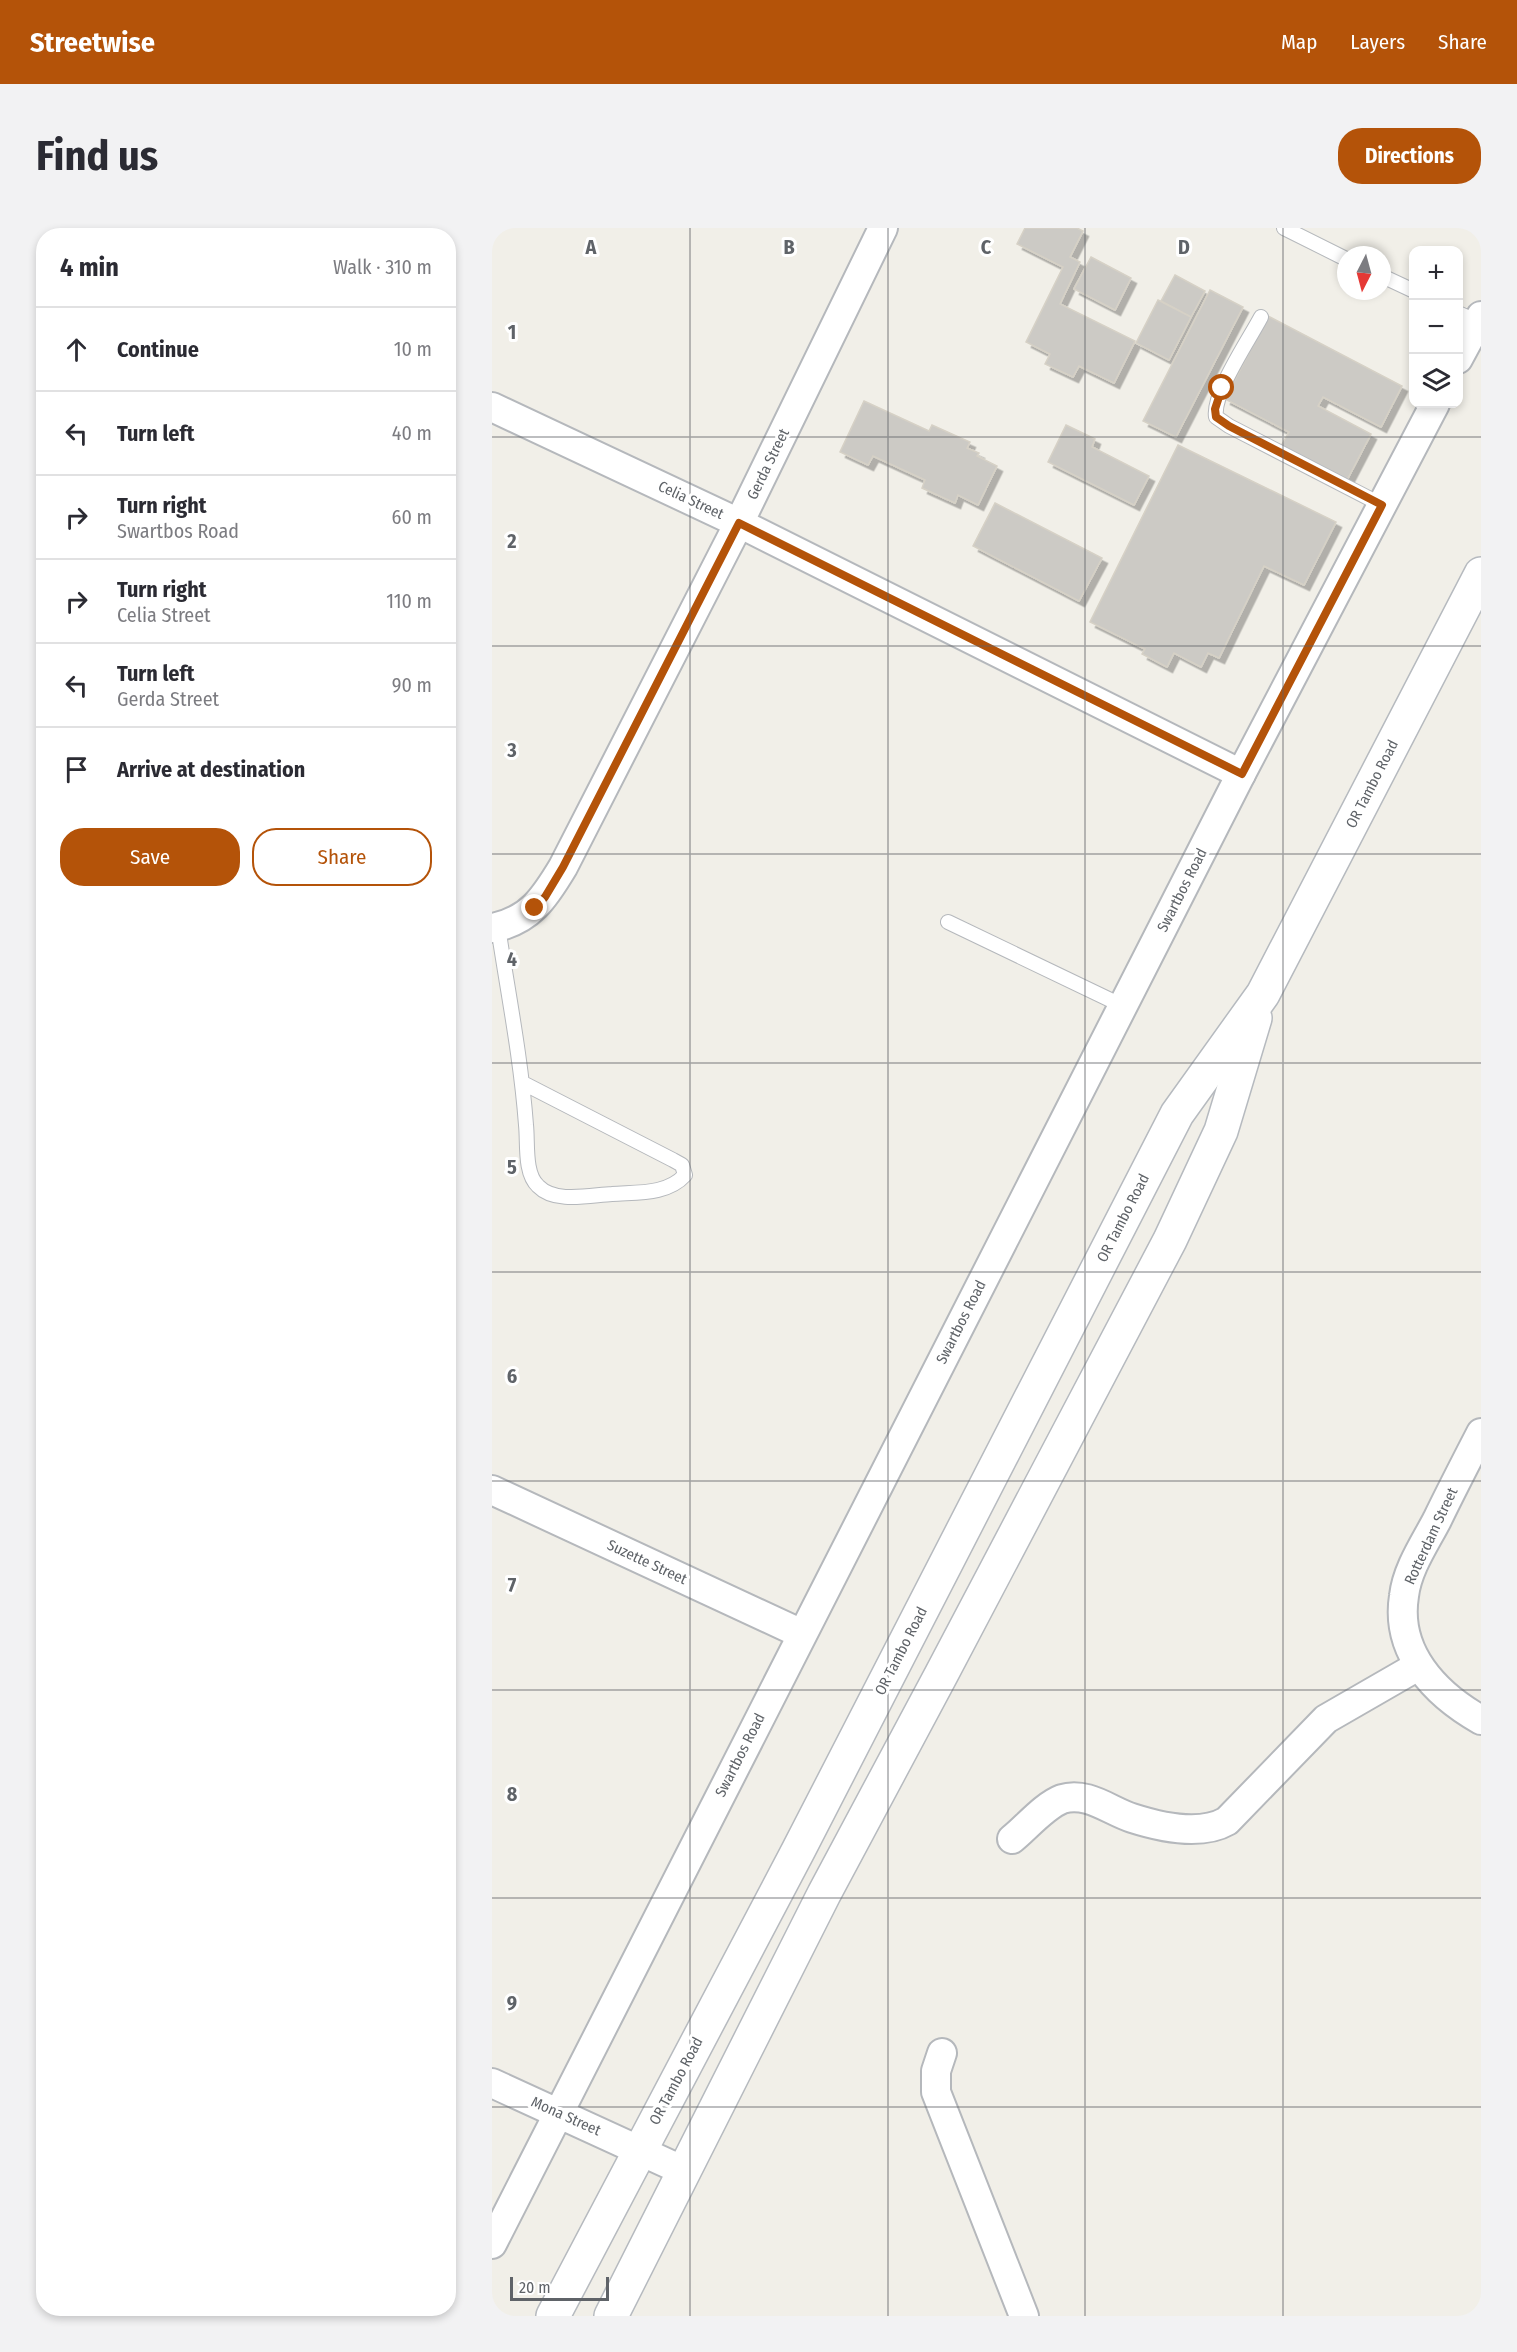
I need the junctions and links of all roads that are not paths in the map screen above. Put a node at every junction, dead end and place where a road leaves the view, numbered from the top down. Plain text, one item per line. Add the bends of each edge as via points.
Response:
1 (883, 228) edge
2 (1284, 228) edge
3 (1337, 254) edge
4 (1391, 280) edge
5 (1409, 289) edge
6 (1261, 317) dead end
7 (1472, 317) edge
8 (1460, 354) edge
9 (492, 407) edge
10 (1433, 408) edge
11 (1382, 505) junction
12 (739, 523) junction
13 (1481, 574) edge
14 (1242, 774) junction
15 (948, 922) dead end
16 (495, 927) edge
17 (1263, 994) junction
18 (1123, 1006) junction
19 (523, 1083) junction
20 (1481, 1434) edge
21 (492, 1491) edge
22 (802, 1634) junction
23 (1418, 1666) junction
24 (1481, 1720) edge
25 (1012, 1839) dead end
26 (942, 2054) dead end
27 (492, 2083) edge
28 (560, 2114) junction
29 (639, 2149) junction
30 (684, 2171) junction
31 (492, 2244) edge
32 (553, 2316) edge
33 (611, 2316) edge
34 (1024, 2316) edge

1 - 12 street, Gerda Street
2 - 3 lane
4 - 5 lane
6 - 11 lane via 1222,388 1216,417
7 - 8 street
9 - 12 street, Celia Street
10 - 11 street, Swartbos Road
11 - 14 street, Swartbos Road
12 - 14 street, Celia Street
12 - 16 street, Gerda Street via 545,897 535,908
13 - 17 main road, OR Tambo Road
14 - 18 street, Swartbos Road
15 - 18 lane
16 - 19 lane
17 - 29 main road, OR Tambo Road via 1177,1114 803,1841
17 - 30 main road, OR Tambo Road via 1221,1131 1170,1240 824,1894
18 - 22 street, Swartbos Road
19 - 19 lane via 530,1172 544,1192 572,1196 662,1190 685,1175 682,1165
20 - 23 street, Rotterdam Street via 1414,1563 1404,1594 1402,1619 1407,1644
21 - 22 street, Suzette Street
22 - 28 street, Swartbos Road
23 - 24 street, Rotterdam Street via 1440,1692
23 - 25 street via 1326,1719 1227,1821 1217,1826 1204,1829 1163,1825 1076,1797 1050,1806
26 - 34 street via 936,2071 936,2092
27 - 28 street, Mona Street
28 - 29 street, Mona Street
28 - 31 street, Swartbos Road
29 - 30 street, Mona Street
29 - 32 main road, OR Tambo Road
30 - 33 main road, OR Tambo Road

